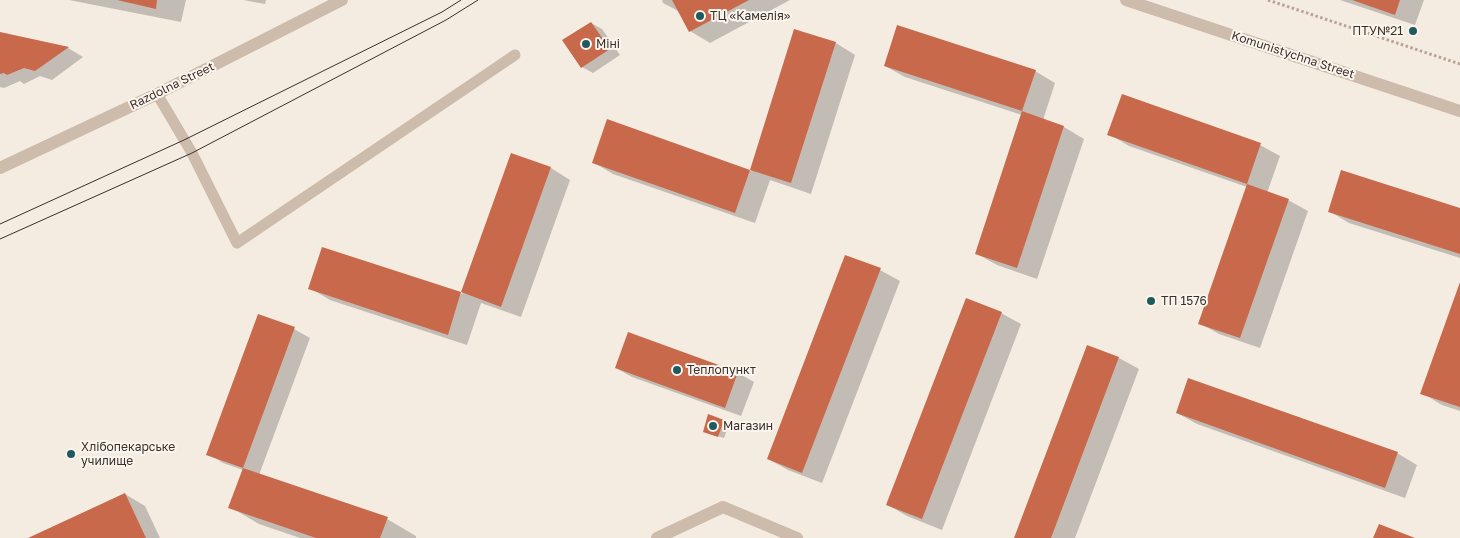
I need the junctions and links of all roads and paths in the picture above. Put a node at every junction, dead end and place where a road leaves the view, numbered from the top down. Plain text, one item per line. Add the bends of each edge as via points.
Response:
1 (342, 0) edge
2 (1126, 0) edge
3 (1268, 0) edge
4 (515, 55) dead end
5 (1460, 64) edge
6 (157, 94) junction
7 (1460, 111) edge
8 (0, 168) edge
9 (657, 538) edge
10 (797, 538) edge

1 - 6 street, Razdolna Street
2 - 7 street, Komunistychna Street
3 - 5 path
4 - 6 lane via 237,243 192,153
6 - 8 street, Razdolna Street
9 - 10 street via 722,507

